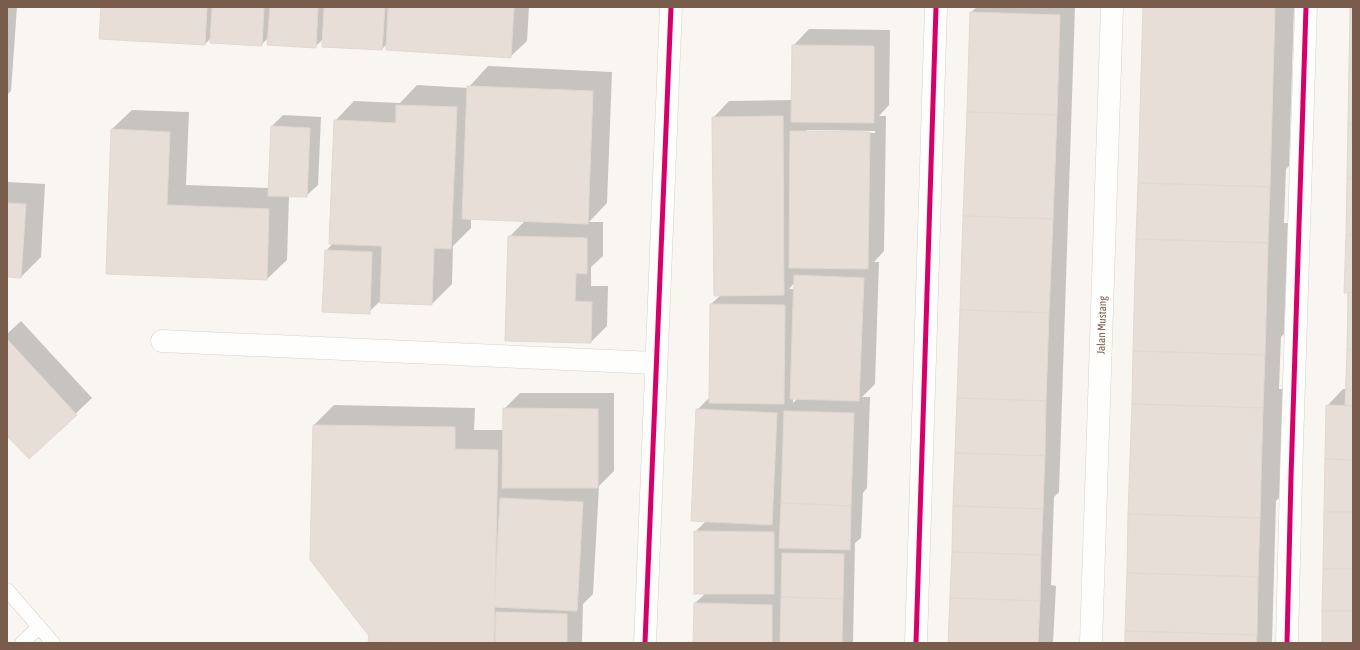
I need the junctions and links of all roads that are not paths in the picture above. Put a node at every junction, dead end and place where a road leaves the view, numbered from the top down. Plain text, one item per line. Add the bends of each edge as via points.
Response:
1 (672, 7) edge
2 (936, 7) edge
3 (1112, 7) edge
4 (1306, 7) edge
5 (162, 341) dead end
6 (656, 363) junction
7 (7, 590) edge
8 (39, 627) junction
9 (22, 643) edge
10 (53, 643) edge
11 (644, 643) edge
12 (916, 643) edge
13 (1091, 643) edge
14 (1287, 643) edge

1 - 6 street
2 - 12 street
3 - 13 street, Jalan Mustang
4 - 14 street
5 - 6 street
6 - 11 street
7 - 8 lane
8 - 9 lane
8 - 10 lane

